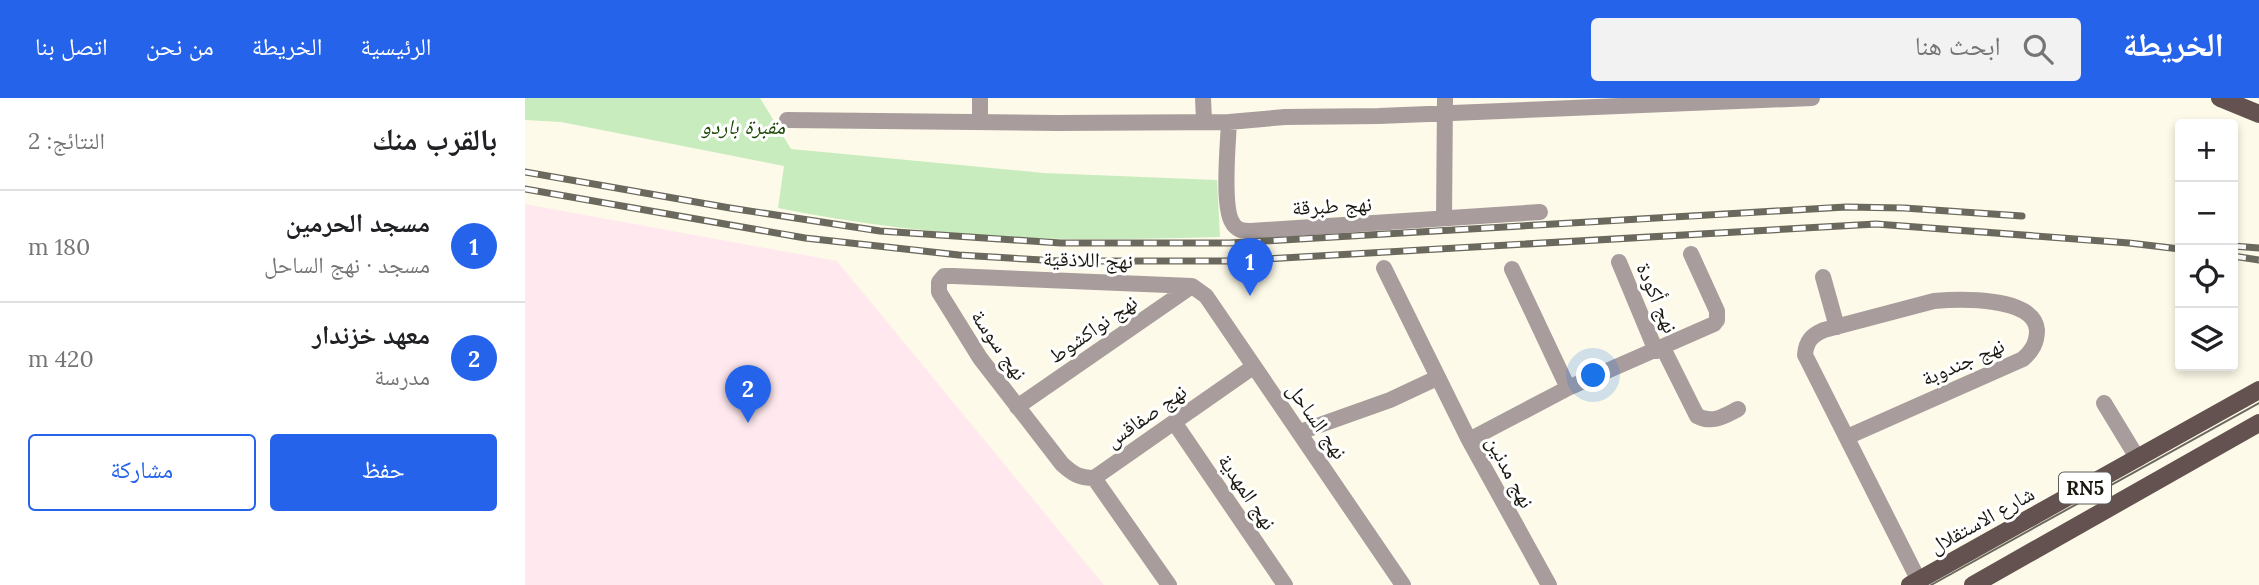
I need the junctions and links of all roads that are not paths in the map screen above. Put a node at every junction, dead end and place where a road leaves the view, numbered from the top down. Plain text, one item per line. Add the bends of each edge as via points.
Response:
1 (980, 98) edge
2 (1203, 98) edge
3 (1812, 98) edge
4 (2220, 98) edge
5 (1737, 100) edge
6 (1568, 103) edge
7 (1446, 105) edge
8 (2259, 114) edge
9 (787, 120) dead end
10 (980, 121) junction
11 (1204, 121) junction
12 (1229, 122) junction
13 (1540, 212) dead end
14 (1444, 220) junction
15 (1691, 254) dead end
16 (1619, 262) dead end
17 (1384, 268) dead end
18 (1511, 269) dead end
19 (983, 277) joint
20 (1823, 277) dead end
21 (1192, 286) junction
22 (1837, 327) junction
23 (1659, 349) junction
24 (1254, 367) junction
25 (1437, 378) junction
26 (1568, 388) junction
27 (2259, 390) edge
28 (2104, 403) dead end
29 (1017, 407) junction
30 (1738, 409) dead end
31 (1174, 422) junction
32 (2259, 423) edge
33 (1300, 432) junction
34 (1847, 437) junction
35 (1469, 440) junction
36 (2138, 459) junction
37 (1094, 478) junction
38 (1914, 583) edge
39 (1170, 585) edge
40 (1285, 585) edge
41 (1403, 585) edge
42 (1549, 585) edge
43 (1973, 585) edge

1 - 10 street
2 - 11 street
3 - 5 street
4 - 8 main road
5 - 6 street
6 - 7 street
7 - 12 street
7 - 14 street
9 - 10 street
10 - 11 street
11 - 12 street
12 - 14 street, نهج طبرقة via 1227,209 1239,230
13 - 14 street, نهج طبرقة
15 - 23 street via 1717,320
16 - 23 street, نهج أكودة
17 - 25 street, نهج مدنين
18 - 26 street
19 - 21 street, نهج اللاذقية
19 - 29 street, نهج سوسة via 944,276 939,292 979,358
20 - 22 street
21 - 24 street, نهج الساحل via 1206,296
21 - 29 street, نهج نواكشوط
22 - 34 street, نهج جندوبة via 1815,334 1805,355
22 - 34 street, نهج جندوبة via 1950,300 2010,304 2028,313 2036,327 2035,346 2023,359
23 - 26 street
23 - 30 street, نهج أكودة via 1697,416 1717,419
24 - 31 street, نهج صفاقس
24 - 33 street, نهج الساحل
25 - 33 street
25 - 35 street, نهج مدنين
26 - 35 street
27 - 36 main road, شارع الاستقلال / RN5
28 - 36 street
29 - 37 street, نهج سوسة via 1073,475
31 - 37 street, نهج صفاقس
31 - 40 street, نهج المهدية
32 - 43 main road, RN5
33 - 41 street, نهج الساحل
34 - 38 street, نهج جندوبة
35 - 42 street, نهج مدنين
36 - 38 main road, شارع الاستقلال / RN5
37 - 39 street

